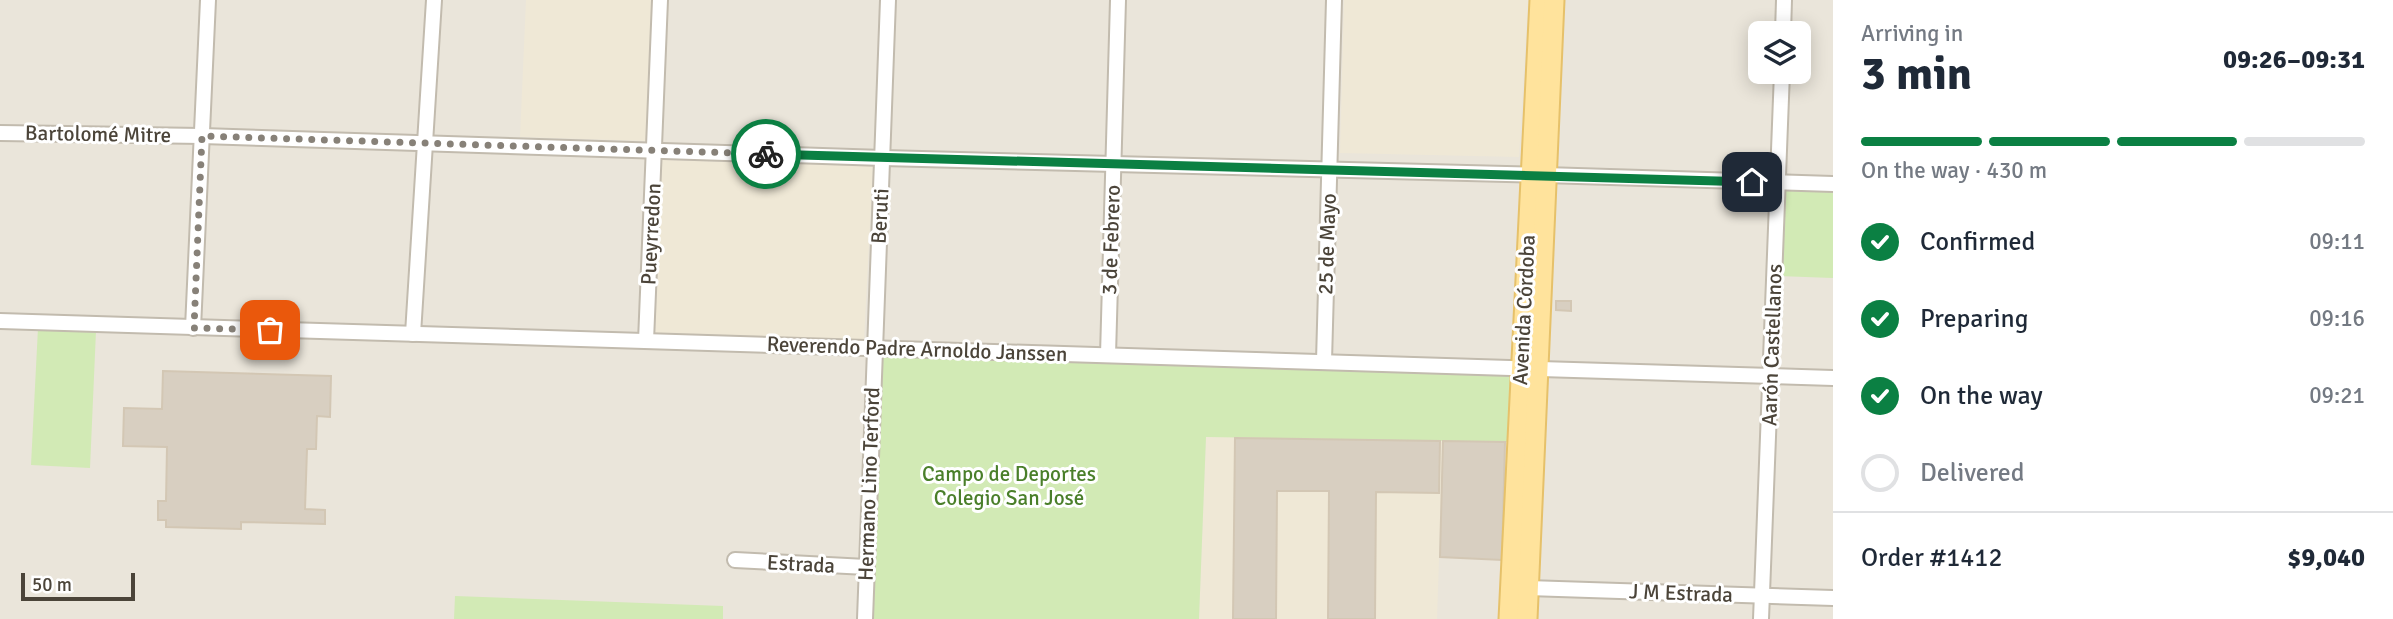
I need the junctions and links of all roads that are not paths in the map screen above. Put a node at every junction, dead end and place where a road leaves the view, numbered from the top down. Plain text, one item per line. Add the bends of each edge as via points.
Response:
1 (208, 0) edge
2 (434, 0) edge
3 (660, 0) edge
4 (888, 0) edge
5 (1118, 0) edge
6 (1334, 0) edge
7 (1540, 0) edge
8 (1555, 0) edge
9 (1784, 0) edge
10 (1783, 21) edge
11 (1782, 84) edge
12 (0, 133) edge
13 (202, 136) junction
14 (427, 144) junction
15 (655, 150) junction
16 (883, 158) junction
17 (1113, 164) junction
18 (1329, 170) junction
19 (1538, 174) junction
20 (1778, 183) junction
21 (1833, 184) edge
22 (0, 321) edge
23 (194, 328) junction
24 (414, 334) junction
25 (646, 341) junction
26 (874, 348) junction
27 (1108, 355) junction
28 (1324, 362) junction
29 (1530, 368) junction
30 (1771, 376) junction
31 (1833, 378) edge
32 (735, 560) dead end
33 (866, 568) junction
34 (1528, 588) junction
35 (1762, 596) junction
36 (1833, 598) edge
37 (865, 619) edge
38 (1509, 619) edge
39 (1527, 619) edge
40 (1761, 619) edge

1 - 13 street
2 - 14 street
3 - 15 street, Pueyrredon
4 - 16 street, Beruti
5 - 17 street, 3 de Febrero
6 - 18 street, 25 de Mayo
7 - 19 main road, Avenida Córdoba
8 - 19 main road, Avenida Córdoba
9 - 10 street
11 - 20 street, Aarón Castellanos
12 - 13 street, Bartolomé Mitre
13 - 14 street, Bartolomé Mitre
13 - 23 street
14 - 15 street, Bartolomé Mitre
14 - 24 street
15 - 16 street, Bartolomé Mitre
15 - 25 street, Pueyrredon
16 - 17 street, Bartolomé Mitre
16 - 26 street, Beruti
17 - 18 street, Bartolomé Mitre
17 - 27 street, 3 de Febrero
18 - 19 street, Bartolomé Mitre
18 - 28 street, 25 de Mayo
19 - 20 street, Bartolomé Mitre
19 - 29 main road, Avenida Córdoba
20 - 21 street, Bartolomé Mitre
20 - 30 street, Aarón Castellanos
22 - 23 street, Reverendo Padre Arnoldo Janssen
23 - 24 street, Reverendo Padre Arnoldo Janssen
24 - 25 street, Reverendo Padre Arnoldo Janssen
25 - 26 street, Reverendo Padre Arnoldo Janssen
26 - 27 street, Reverendo Padre Arnoldo Janssen
26 - 33 street, Hermano Lino Terford
27 - 28 street, Reverendo Padre Arnoldo Janssen
28 - 29 street, Reverendo Padre Arnoldo Janssen
29 - 30 street, Reverendo Padre Arnoldo Janssen
29 - 34 main road, Avenida Córdoba
29 - 38 main road, Avenida Córdoba
30 - 31 street, Reverendo Padre Arnoldo Janssen
30 - 35 street, Aarón Castellanos
32 - 33 street, Estrada
33 - 37 street, Hermano Lino Terford
34 - 35 street, J M Estrada
34 - 39 main road, Avenida Córdoba
35 - 36 street, J M Estrada
35 - 40 street, Aarón Castellanos

